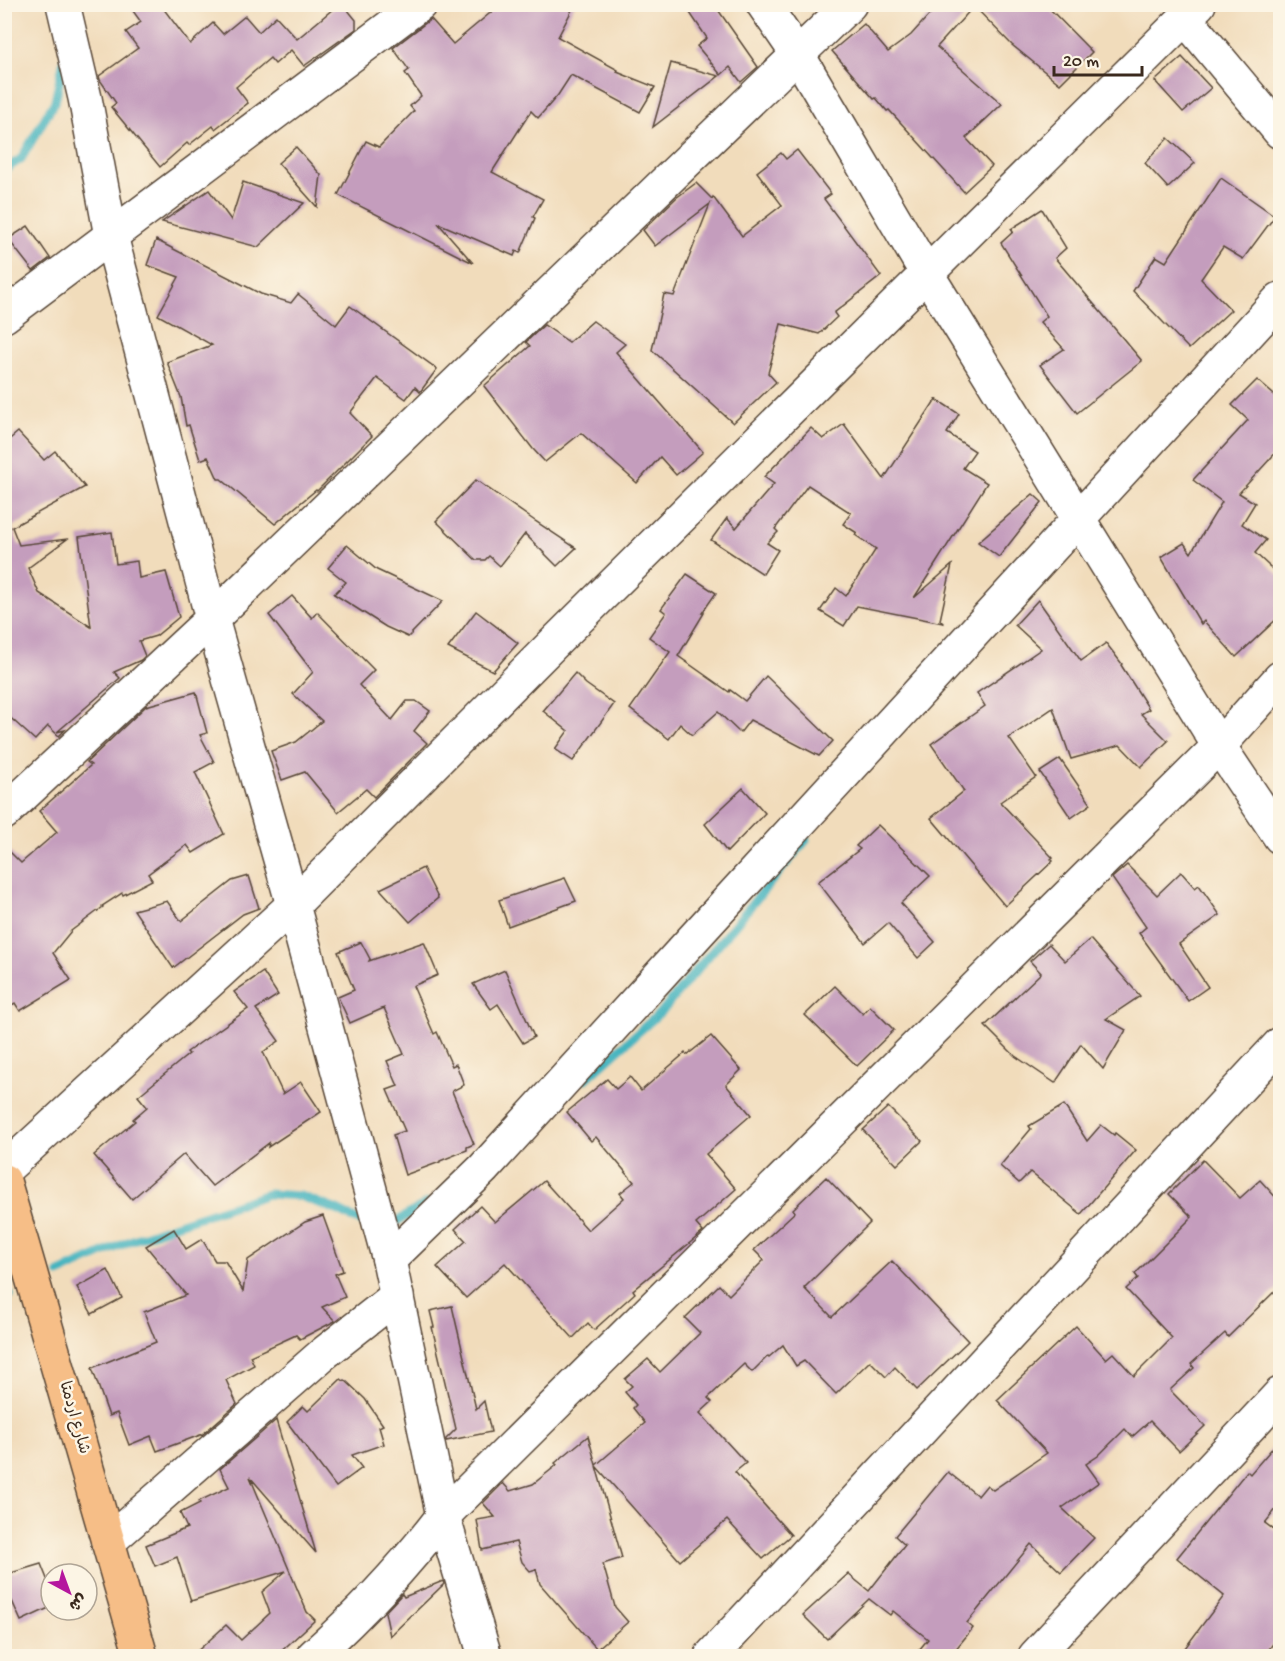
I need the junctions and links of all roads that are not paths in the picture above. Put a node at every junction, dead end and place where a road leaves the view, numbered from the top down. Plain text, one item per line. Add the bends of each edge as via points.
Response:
1 (63, 4) edge
2 (420, 4) edge
3 (763, 4) edge
4 (850, 4) edge
5 (1192, 11) edge
6 (798, 55) junction
7 (1281, 132) edge
8 (111, 236) junction
9 (927, 274) junction
10 (1281, 299) edge
11 (4, 316) edge
12 (1079, 518) junction
13 (212, 619) junction
14 (1281, 678) edge
15 (1218, 746) junction
16 (4, 813) edge
17 (1281, 837) edge
18 (293, 905) junction
19 (1281, 1044) edge
20 (4, 1170) edge
21 (4, 1180) edge
22 (389, 1260) junction
23 (397, 1296) junction
24 (1281, 1394) edge
25 (443, 1516) junction
26 (108, 1542) junction
27 (141, 1656) edge
28 (313, 1656) edge
29 (484, 1656) edge
30 (711, 1656) edge
31 (1035, 1656) edge

1 - 8 street
2 - 8 street
3 - 6 street
4 - 6 street
5 - 7 street
5 - 9 street
6 - 9 street
6 - 13 street
8 - 11 street
8 - 13 street
9 - 12 street
9 - 18 street
10 - 12 street
12 - 15 street
12 - 22 street via 483,1169
13 - 16 street
13 - 18 street
14 - 15 street
15 - 17 street
15 - 25 street
18 - 20 street
18 - 22 street
19 - 30 street
21 - 26 main road, شارع اردمتا
22 - 23 street
23 - 25 street
23 - 26 street via 323,1354
24 - 31 street
25 - 28 street via 382,1590
25 - 29 street
26 - 27 main road, شارع اردمتا

